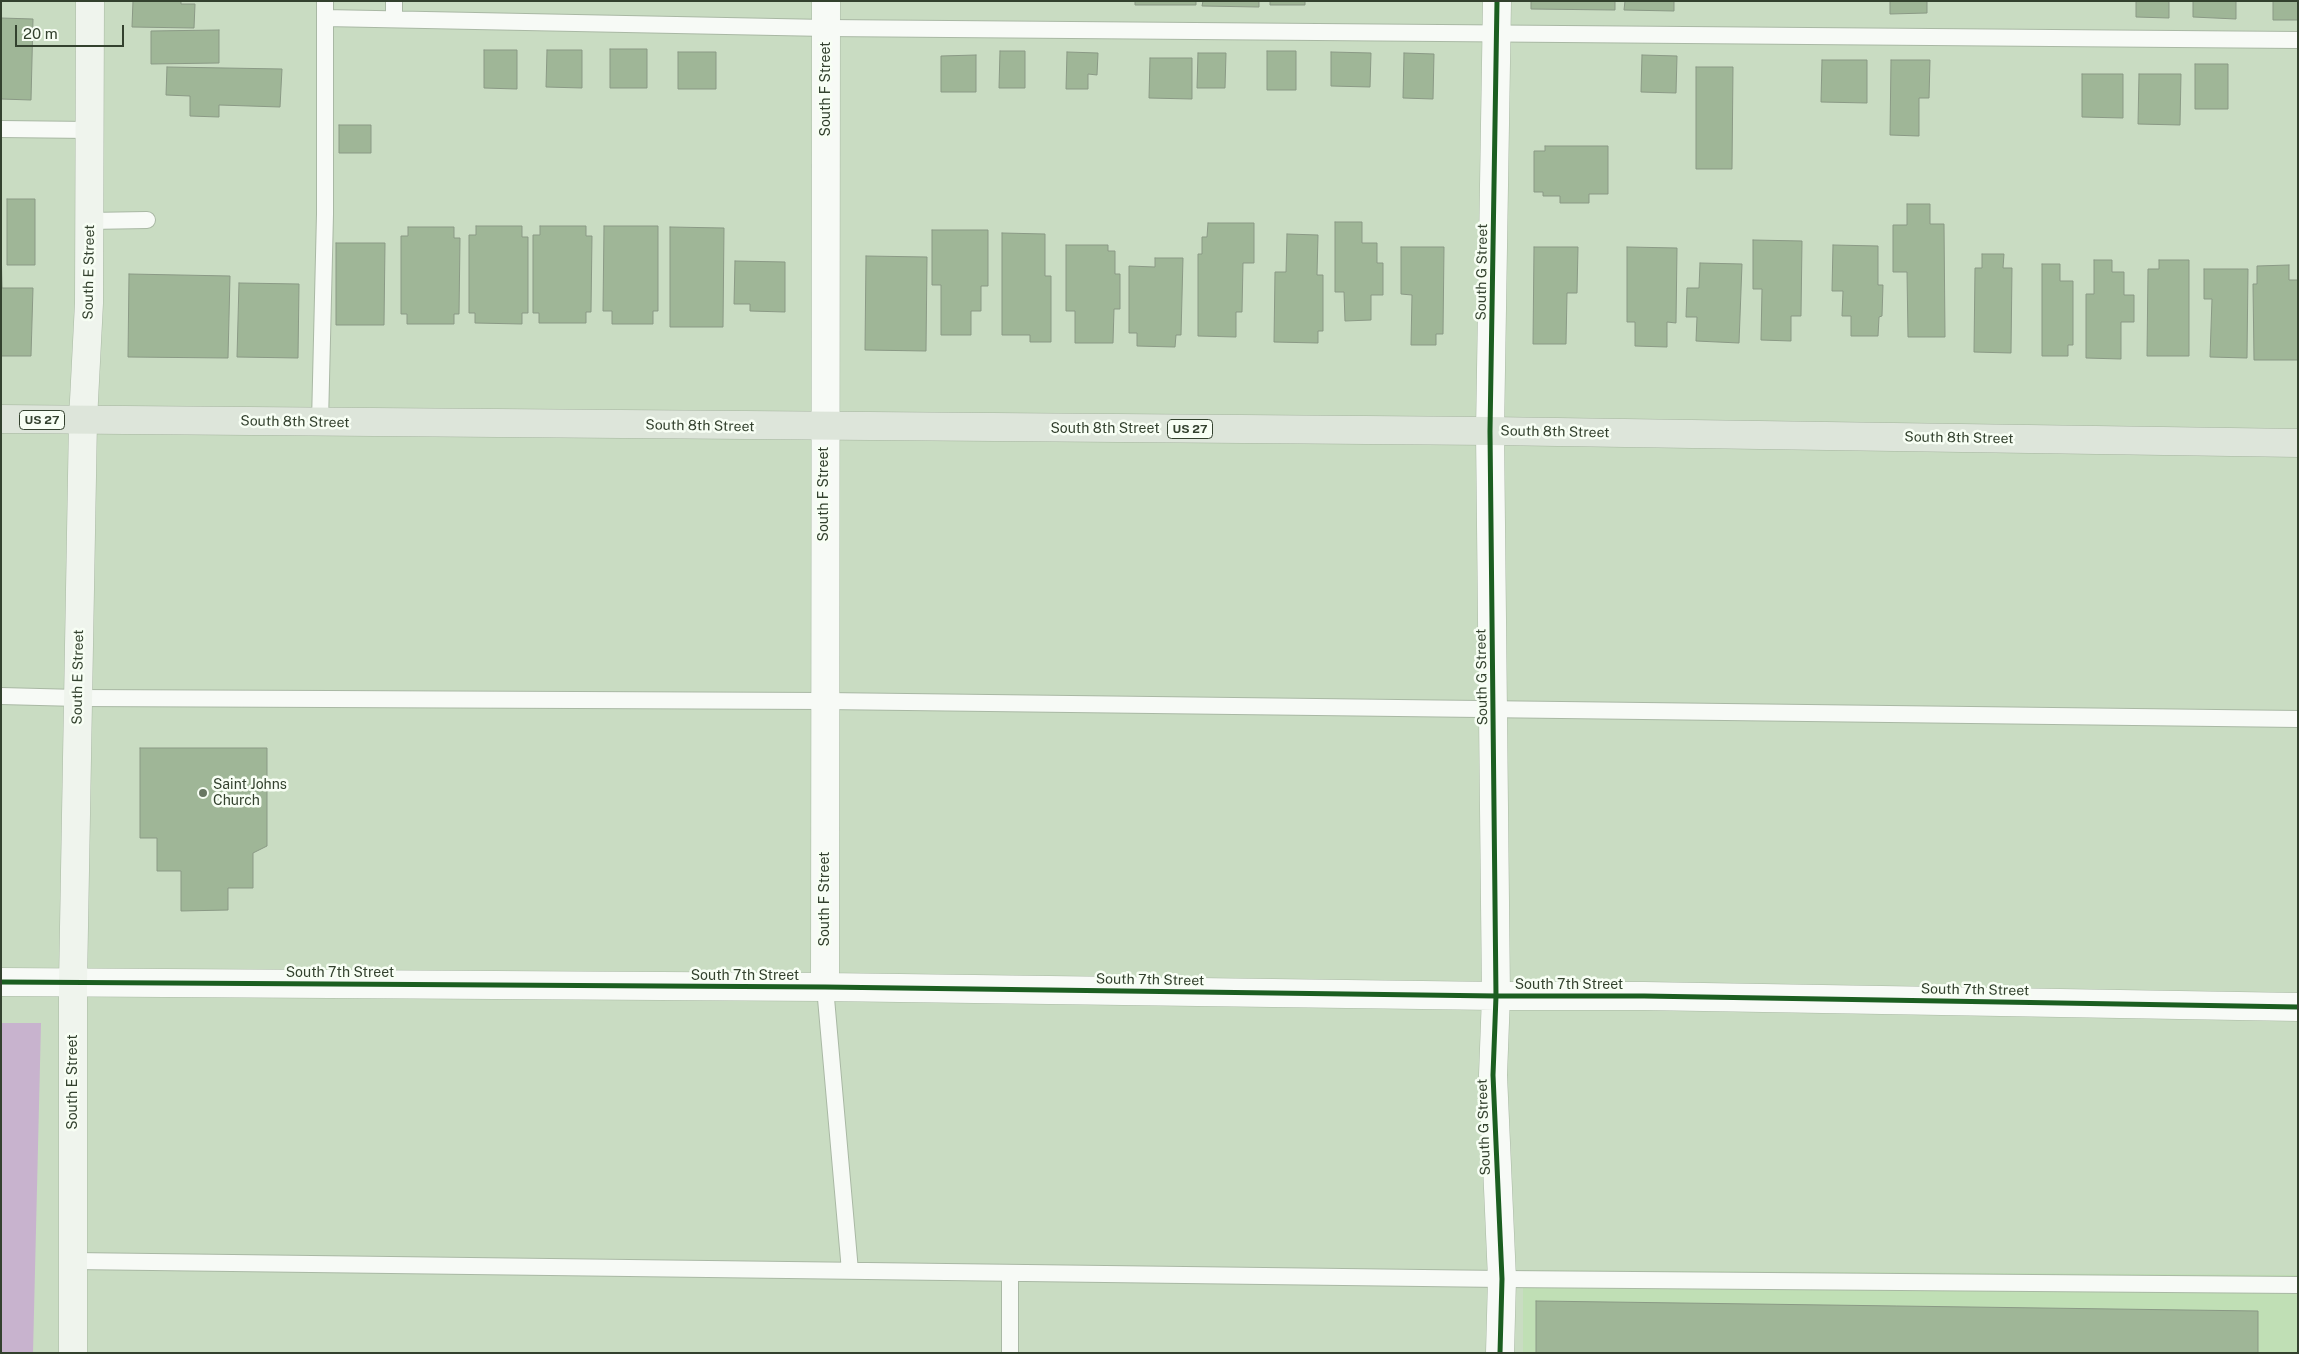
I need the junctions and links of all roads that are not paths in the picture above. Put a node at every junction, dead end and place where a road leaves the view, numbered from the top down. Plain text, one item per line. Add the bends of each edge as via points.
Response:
1 (90, 1) edge
2 (394, 1) edge
3 (826, 1) edge
4 (1497, 1) edge
5 (325, 9) edge
6 (394, 20) junction
7 (826, 28) junction
8 (1497, 34) junction
9 (2298, 40) edge
10 (1, 130) edge
11 (90, 130) junction
12 (148, 220) dead end
13 (90, 221) junction
14 (1, 419) edge
15 (83, 420) junction
16 (320, 422) junction
17 (824, 427) junction
18 (1490, 431) junction
19 (2298, 443) edge
20 (1, 696) edge
21 (78, 698) junction
22 (825, 701) junction
23 (1493, 708) junction
24 (2298, 719) edge
25 (1, 982) edge
26 (73, 983) junction
27 (825, 987) junction
28 (1496, 996) junction
29 (2298, 1007) edge
30 (73, 1261) junction
31 (850, 1271) junction
32 (1010, 1273) junction
33 (1502, 1279) junction
34 (2298, 1285) edge
35 (73, 1353) edge
36 (1010, 1353) edge
37 (1500, 1353) edge

1 - 11 street, South E Street
2 - 6 lane
3 - 7 street, South F Street
4 - 8 street, South G Street
5 - 6 lane
5 - 16 lane
6 - 7 lane
7 - 8 lane
7 - 17 street, South F Street
8 - 9 lane
8 - 18 street, South G Street
10 - 11 lane
11 - 13 street, South E Street
12 - 13 lane
13 - 15 street, South E Street via 90,303
14 - 15 highway, South 8th Street / US 27
15 - 16 highway, South 8th Street / US 27
15 - 21 street, South E Street
16 - 17 highway, South 8th Street / US 27
17 - 18 highway, South 8th Street / US 27
17 - 22 street, South F Street
18 - 19 highway, South 8th Street / US 27
18 - 23 street, South G Street
20 - 21 lane
21 - 22 lane
21 - 26 street, South E Street
22 - 23 lane
22 - 27 street, South F Street
23 - 24 lane
23 - 28 street, South G Street
25 - 26 street, South 7th Street
26 - 27 street, South 7th Street
26 - 30 street, South E Street
27 - 28 street, South 7th Street
27 - 31 lane
28 - 29 street, South 7th Street
28 - 33 street, South G Street via 1493,1075
30 - 31 lane
30 - 35 street, South E Street
31 - 32 lane
32 - 33 lane
32 - 36 lane
33 - 34 lane
33 - 37 street, South G Street

